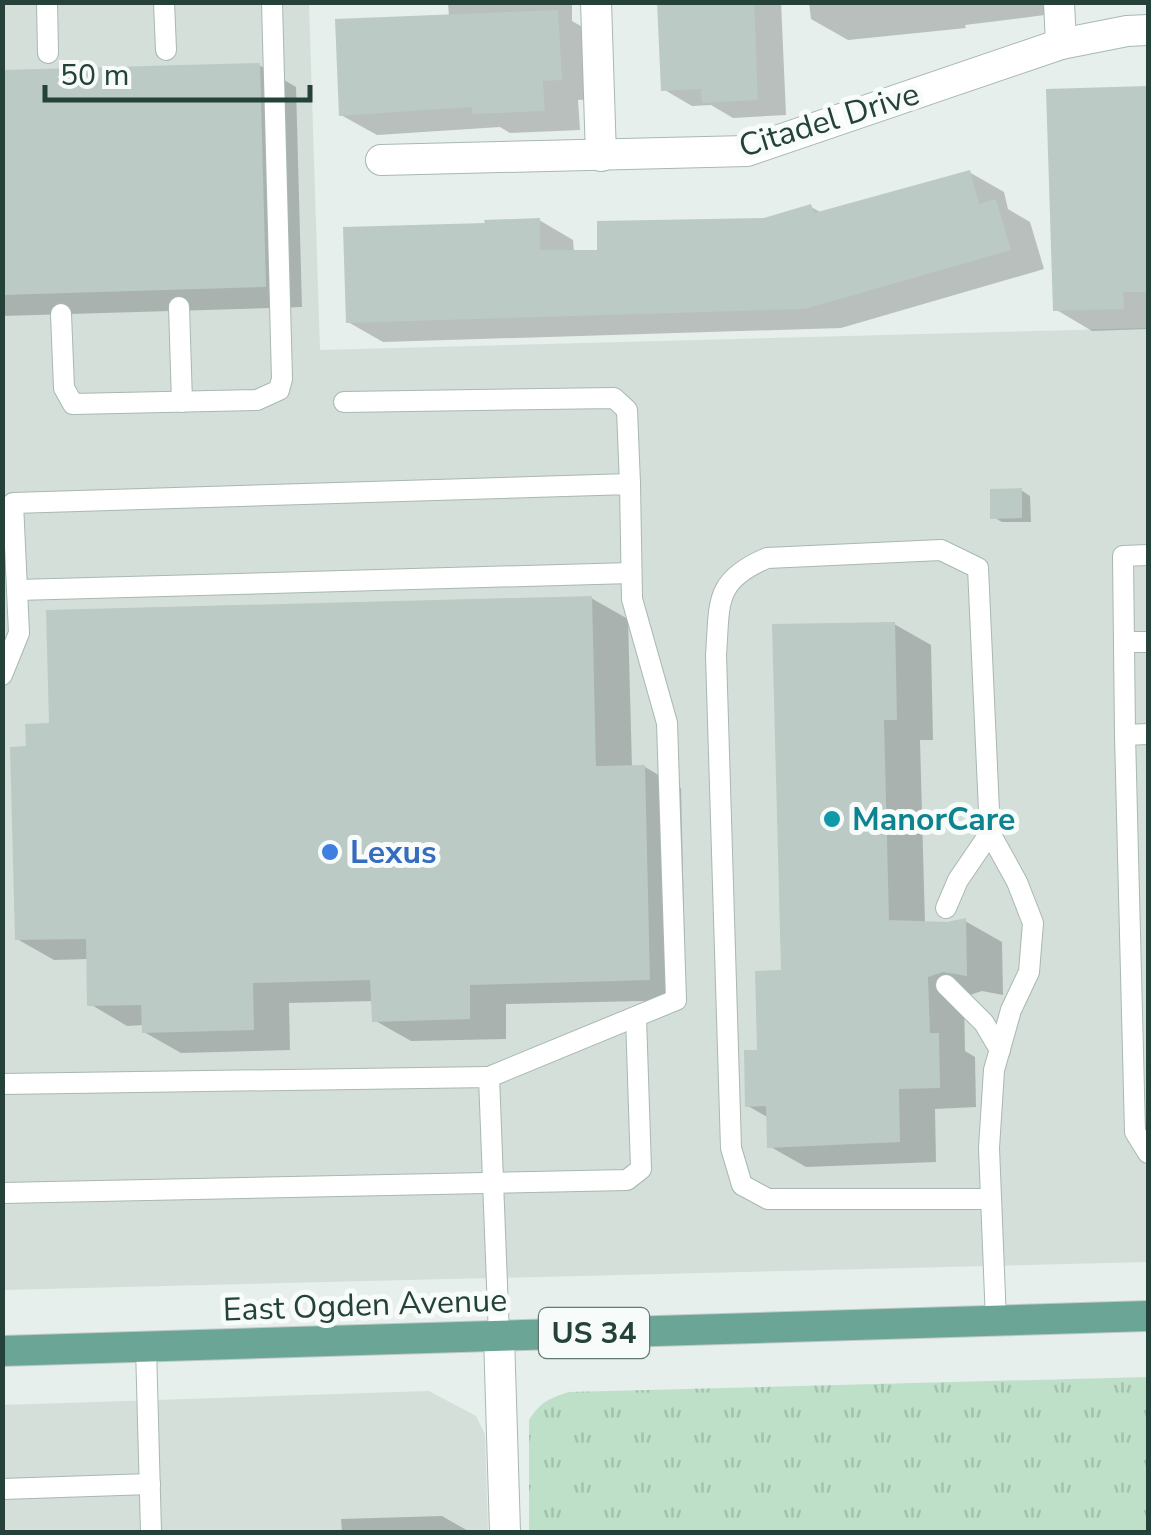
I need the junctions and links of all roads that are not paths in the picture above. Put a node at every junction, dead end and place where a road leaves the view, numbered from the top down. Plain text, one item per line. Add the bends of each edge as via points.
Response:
1 (46, 2) edge
2 (164, 2) edge
3 (272, 2) edge
4 (596, 2) edge
5 (1060, 2) edge
6 (1148, 30) edge
7 (1061, 44) junction
8 (166, 50) dead end
9 (48, 52) dead end
10 (601, 156) junction
11 (381, 160) dead end
12 (178, 307) dead end
13 (62, 314) dead end
14 (182, 402) junction
15 (344, 402) dead end
16 (630, 484) junction
17 (1148, 555) edge
18 (631, 573) junction
19 (18, 590) junction
20 (1124, 642) junction
21 (1148, 642) edge
22 (2, 675) edge
23 (1125, 734) junction
24 (1148, 734) edge
25 (990, 833) junction
26 (946, 908) dead end
27 (946, 985) dead end
28 (636, 1017) junction
29 (1000, 1050) junction
30 (1141, 1074) edge
31 (489, 1077) junction
32 (2, 1084) edge
33 (1148, 1153) edge
34 (493, 1180) junction
35 (2, 1194) edge
36 (991, 1199) junction
37 (1148, 1316) edge
38 (996, 1320) junction
39 (500, 1336) junction
40 (146, 1347) junction
41 (2, 1351) edge
42 (150, 1484) junction
43 (2, 1489) edge
44 (151, 1532) edge
45 (505, 1532) edge

1 - 9 lane
2 - 8 lane
3 - 14 lane via 282,378 279,390 257,400
4 - 10 street
5 - 7 street
6 - 7 street, Citadel Drive
7 - 10 street, Citadel Drive via 747,152
10 - 11 street, Citadel Drive
12 - 14 lane
13 - 14 lane via 64,388 73,404
15 - 16 lane via 614,398 627,410
16 - 18 lane
16 - 19 lane via 14,503
17 - 20 lane via 1123,556
18 - 19 lane
18 - 28 lane via 632,599 667,723 676,1000
19 - 22 lane via 19,633
20 - 21 lane
20 - 23 lane
23 - 24 lane
23 - 30 lane
25 - 26 lane
25 - 29 lane via 1033,923 1030,972 1010,1010
25 - 36 lane via 978,568 941,550 767,558 742,568 721,593 716,655 732,1148 742,1185 768,1199 795,1201
27 - 29 lane
28 - 31 lane
28 - 34 lane via 637,1175
29 - 36 lane
30 - 33 lane via 1135,1132
31 - 32 lane
31 - 34 lane
34 - 35 lane
34 - 39 lane
36 - 38 lane
37 - 38 main road, East Ogden Avenue / US 34
38 - 39 main road, East Ogden Avenue / US 34
39 - 40 main road, East Ogden Avenue / US 34
39 - 45 street
40 - 41 main road, East Ogden Avenue / US 34
40 - 42 lane
42 - 43 lane
42 - 44 lane

